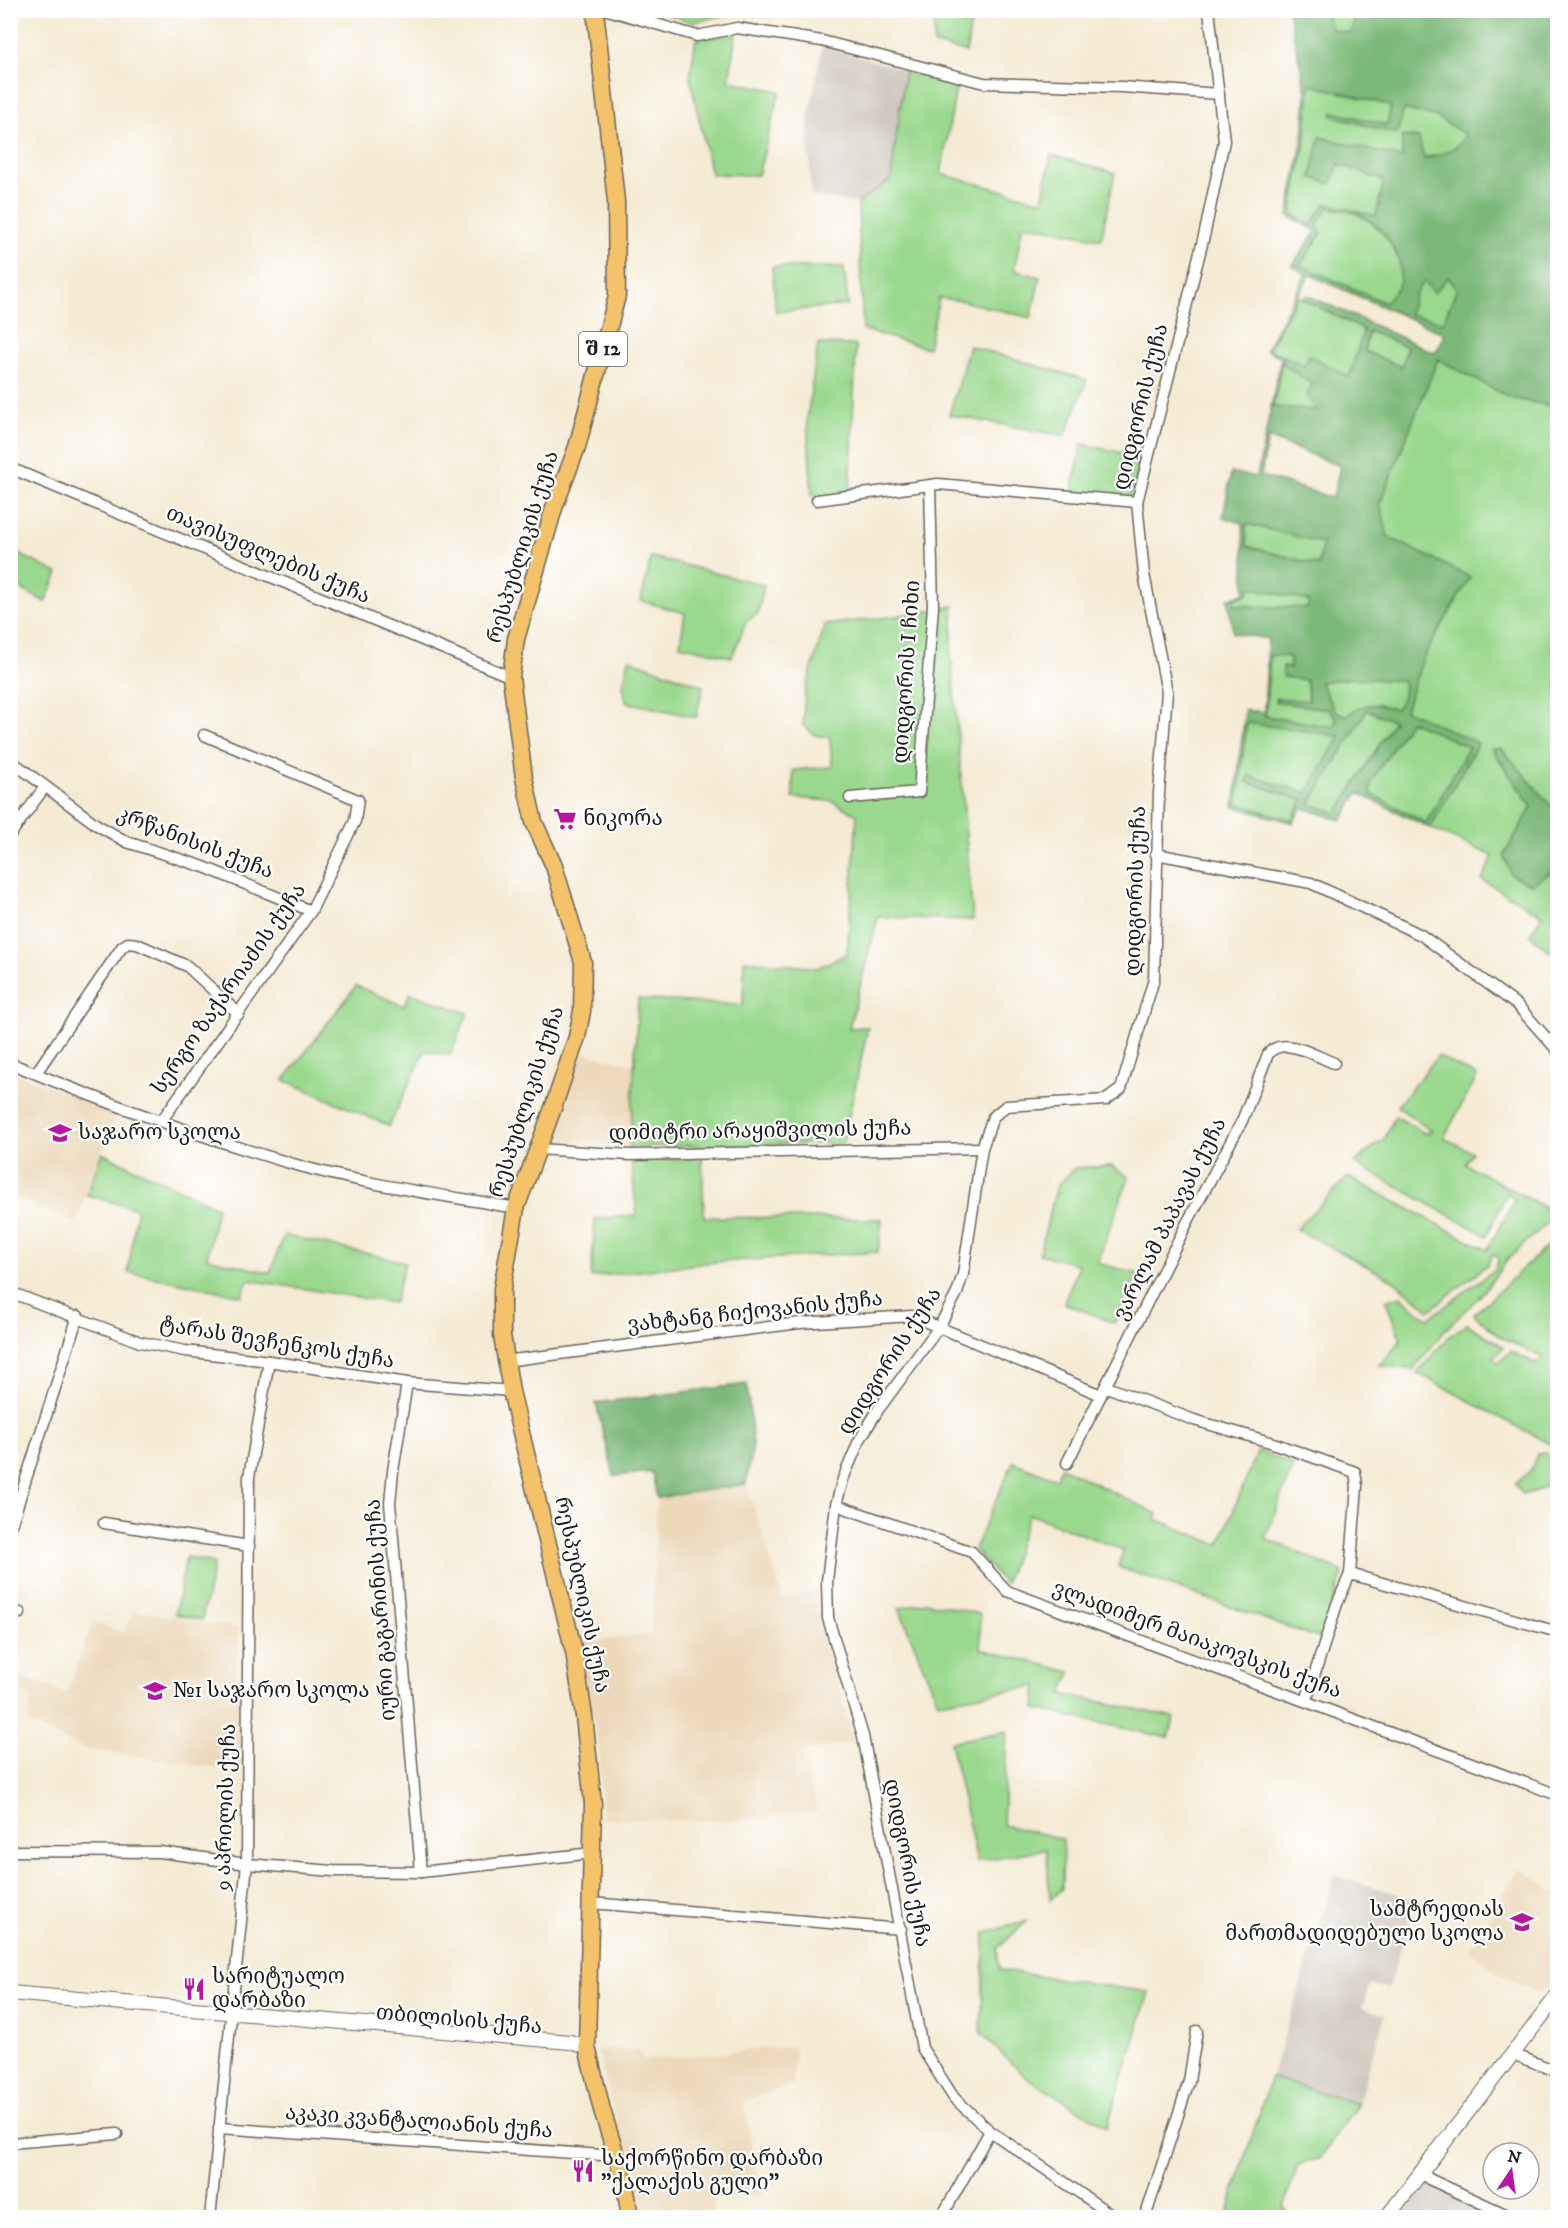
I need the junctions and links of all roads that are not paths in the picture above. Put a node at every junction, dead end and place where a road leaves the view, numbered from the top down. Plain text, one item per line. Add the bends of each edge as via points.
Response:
1 (595, 10) edge
2 (608, 10) edge
3 (1209, 10) edge
4 (1219, 94) junction
5 (10, 468) edge
6 (930, 485) junction
7 (817, 500) dead end
8 (1137, 502) junction
9 (511, 677) junction
10 (204, 735) dead end
11 (10, 760) edge
12 (45, 788) junction
13 (850, 798) dead end
14 (10, 835) edge
15 (1156, 854) junction
16 (312, 911) junction
17 (239, 1014) junction
18 (1557, 1051) edge
19 (10, 1062) edge
20 (1334, 1063) dead end
21 (36, 1073) junction
22 (162, 1120) junction
23 (982, 1148) junction
24 (538, 1149) junction
25 (516, 1208) junction
26 (10, 1292) edge
27 (78, 1316) junction
28 (939, 1327) junction
29 (505, 1360) junction
30 (269, 1361) junction
31 (407, 1383) junction
32 (511, 1390) junction
33 (1104, 1391) junction
34 (1067, 1463) dead end
35 (836, 1505) junction
36 (104, 1523) dead end
37 (10, 1529) edge
38 (249, 1546) junction
39 (1350, 1574) junction
40 (1557, 1632) edge
41 (1306, 1701) junction
42 (1557, 1795) edge
43 (10, 1851) edge
44 (593, 1852) junction
45 (247, 1864) junction
46 (421, 1872) junction
47 (591, 1904) junction
48 (901, 1929) junction
49 (10, 1993) edge
50 (1557, 1995) edge
51 (10, 2002) edge
52 (231, 2016) junction
53 (1197, 2031) dead end
54 (583, 2047) junction
55 (1513, 2054) junction
56 (1557, 2072) edge
57 (219, 2128) junction
58 (990, 2131) junction
59 (117, 2134) dead end
60 (10, 2143) edge
61 (616, 2156) junction
62 (1420, 2171) junction
63 (210, 2217) edge
64 (630, 2217) edge
65 (941, 2217) edge
66 (1116, 2217) edge
67 (1145, 2217) edge
68 (1386, 2217) edge
69 (1514, 2217) edge

1 - 9 main road, რესპუბლიკის ქუჩა / შ 12 via 616,201 617,296 577,447 554,508 521,620
2 - 4 street via 697,36 737,28 822,41 984,82
3 - 4 street, დიდგორის ქუჩა
4 - 8 street, დიდგორის ქუჩა via 1224,141
5 - 9 street, თავისუფლების ქუჩა
6 - 7 street
6 - 8 street
6 - 13 street, დიდგორის I ჩიხი via 933,606 919,792
8 - 15 street, დიდგორის ქუჩა via 1144,574 1167,692
9 - 24 main road, რესპუბლიკის ქუჩა via 534,822 554,866 583,962 577,1037
10 - 16 street, სერგო ზაქარიაძის ქუჩა via 357,800 356,821
11 - 12 street, კრწანისის ქუჩა
12 - 14 street
12 - 16 street, კრწანისის ქუჩა via 127,842 204,867
15 - 18 street via 1311,883 1421,935 1516,1005
15 - 23 street, დიდგორის ქუჩა via 1154,979 1121,1089 1106,1100 1006,1106 993,1117
16 - 17 street, სერგო ზაქარიაძის ქუჩა
17 - 21 street via 187,966 128,943
17 - 22 street, სერგო ზაქარიაძის ქუჩა
19 - 21 street
20 - 33 street, ვარლამ პაპავას ქუჩა via 1283,1045 1268,1054 1242,1121
21 - 22 street
22 - 25 street via 294,1164 384,1185
23 - 24 street, დიმიტრი არაყიშვილის ქუჩა via 630,1155
23 - 28 street, დიდგორის ქუჩა via 963,1274
24 - 25 main road, რესპუბლიკის ქუჩა
25 - 29 main road, რესპუბლიკის ქუჩა via 502,1289
26 - 27 street, ტარას შევჩენკოს ქუჩა
27 - 30 street, ტარას შევჩენკოს ქუჩა via 140,1342
27 - 37 street
28 - 29 street, ვახტანგ ჩიქოვანის ქუჩა via 912,1316 800,1323
28 - 33 street, ვახტანგ ჩიქოვანის ქუჩა
28 - 35 street, დიდგორის ქუჩა via 859,1441
29 - 32 main road, რესპუბლიკის ქუჩა
30 - 31 street, ტარას შევჩენკოს ქუჩა
30 - 38 street, 9 აპრილის ქუჩა via 249,1477
31 - 32 street, ტარას შევჩენკოს ქუჩა
31 - 46 street, იური გაგარინის ქუჩა via 390,1503
32 - 44 main road, რესპუბლიკის ქუჩა via 574,1652 592,1793
33 - 34 street, ვარლამ პაპავას ქუჩა
33 - 39 street, ვახტანგ ჩიქოვანის ქუჩა via 1355,1472 1358,1486
35 - 41 street, ვლადიმერ მაიაკოვსკის ქუჩა via 972,1552 1007,1591
35 - 48 street, დიდგორის ქუჩა via 827,1581 828,1618 863,1736
36 - 38 street
38 - 45 street, 9 აპრილის ქუჩა
39 - 40 street
39 - 41 street
41 - 42 street, ვლადიმერ მაიაკოვსკის ქუჩა
43 - 45 street via 160,1852
44 - 46 street
44 - 47 main road, რესპუბლიკის ქუჩა
45 - 46 street via 333,1871
45 - 52 street, 9 აპრილის ქუჩა
47 - 48 street
47 - 54 main road, რესპუბლიკის ქუჩა
48 - 58 street, დიდგორის ქუჩა via 922,2048 954,2098
49 - 52 street, თბილისის ქუჩა
50 - 55 street
51 - 52 street, თბილისის ქუჩა
52 - 54 street, თბილისის ქუჩა via 572,2052
52 - 57 street, 9 აპრილის ქუჩა
53 - 67 street via 1189,2081
54 - 61 main road, რესპუბლიკის ქუჩა
55 - 56 street
55 - 62 street
57 - 61 street, აკაკი კვანტალიანის ქუჩა
57 - 63 street, 9 აპრილის ქუჩა
58 - 65 street
58 - 66 street, დიდგორის ქუჩა
59 - 60 street
61 - 64 main road, რესპუბლიკის ქუჩა
62 - 68 street
62 - 69 street via 1429,2179

